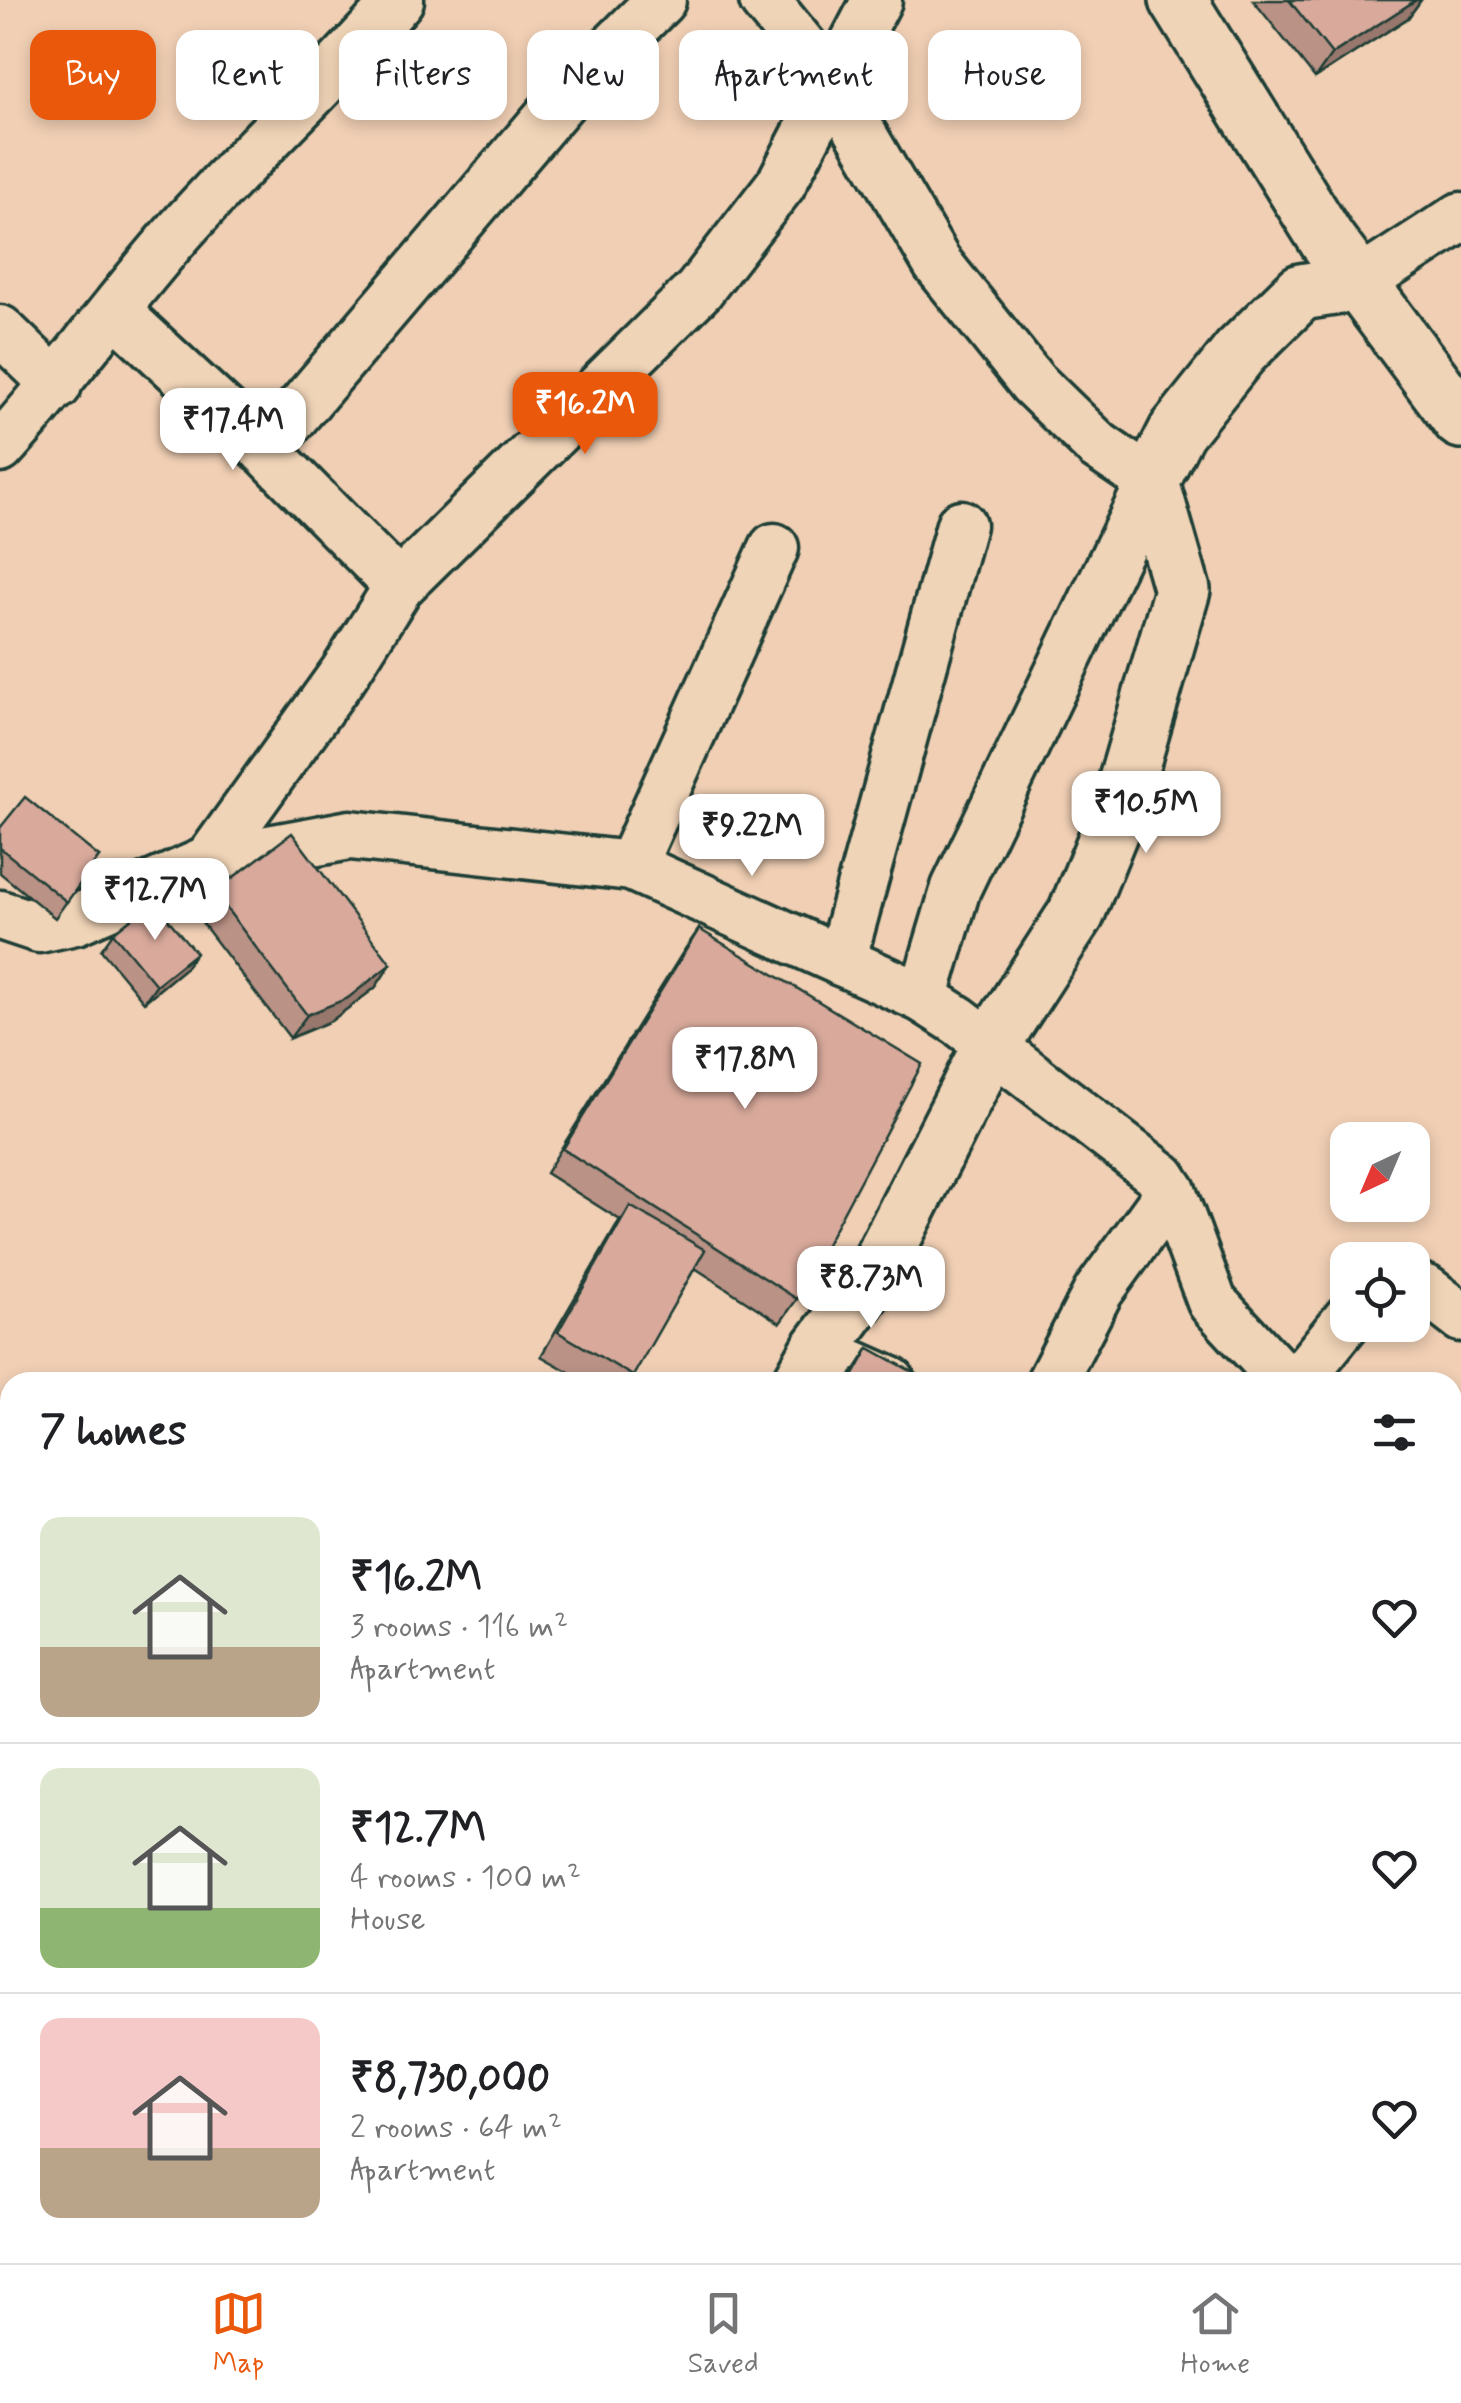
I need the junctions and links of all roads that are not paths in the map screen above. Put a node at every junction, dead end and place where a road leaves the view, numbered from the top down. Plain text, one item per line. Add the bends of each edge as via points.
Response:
1 (399, 0) edge
2 (661, 0) edge
3 (764, 0) edge
4 (876, 0) edge
5 (1178, 0) edge
6 (789, 30) edge
7 (860, 30) edge
8 (813, 120) edge
9 (853, 120) edge
10 (1461, 217) edge
11 (1359, 283) junction
12 (114, 311) junction
13 (0, 330) edge
14 (57, 385) junction
15 (1461, 420) edge
16 (0, 448) edge
17 (265, 450) junction
18 (1151, 482) junction
19 (962, 526) dead end
20 (774, 548) dead end
21 (399, 586) junction
22 (209, 861) junction
23 (630, 866) junction
24 (0, 915) edge
25 (840, 961) junction
26 (923, 998) junction
27 (990, 1047) junction
28 (1171, 1191) junction
29 (1430, 1293) edge
30 (1461, 1318) edge
31 (1330, 1341) edge
32 (810, 1366) edge
33 (840, 1372) edge
34 (1056, 1372) edge
35 (1277, 1372) edge
36 (1305, 1372) edge

1 - 12 street
2 - 17 street via 573,88
3 - 6 street
4 - 7 street
5 - 11 street
8 - 21 street via 781,184 700,290
9 - 18 street via 937,264 1020,368 1098,446
10 - 11 street
11 - 15 street
11 - 18 street via 1301,292 1240,352 1178,431
12 - 14 street
12 - 17 street
13 - 14 street
14 - 16 street
17 - 21 street
18 - 26 street via 956,888
18 - 27 street via 1182,590 1118,811 1076,914
19 - 25 street
20 - 23 street
21 - 22 street
22 - 23 street via 350,835
22 - 24 street via 75,920 40,928
23 - 25 street
25 - 26 street
26 - 27 street
27 - 28 street via 1162,1177
27 - 32 street via 873,1277
28 - 34 street via 1098,1292
28 - 35 street via 1212,1302
29 - 30 street
31 - 36 street
32 - 33 street

